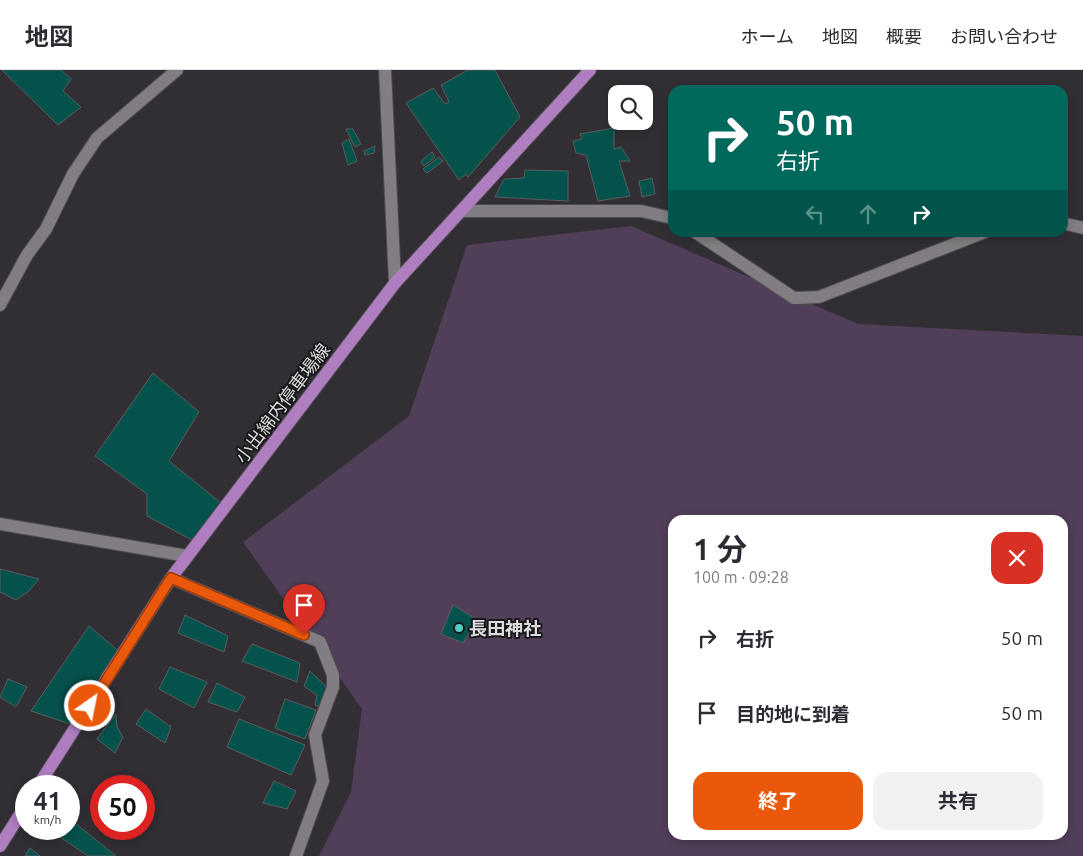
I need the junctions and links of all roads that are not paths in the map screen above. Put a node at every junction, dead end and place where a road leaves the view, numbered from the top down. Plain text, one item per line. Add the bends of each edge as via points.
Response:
1 (177, 70) edge
2 (385, 70) edge
3 (590, 70) edge
4 (460, 211) junction
5 (668, 217) edge
6 (1068, 224) edge
7 (1083, 228) edge
8 (702, 237) edge
9 (972, 237) edge
10 (395, 283) junction
11 (0, 305) edge
12 (0, 524) edge
13 (187, 556) junction
14 (171, 578) junction
15 (45, 775) edge
16 (15, 822) edge
17 (0, 846) edge
18 (296, 856) edge

1 - 11 street via 97,138 73,174 46,229 27,255
2 - 10 street
3 - 4 main road, 小出綿内停車場線
4 - 5 street via 641,211
4 - 10 main road, 小出綿内停車場線
6 - 7 street
8 - 9 street via 794,298 819,297
10 - 13 main road, 小出綿内停車場線
12 - 13 street
13 - 14 main road, 小出綿内停車場線
14 - 15 main road, 小出綿内停車場線
14 - 18 street via 320,642 333,687 315,735 323,781
16 - 17 main road

